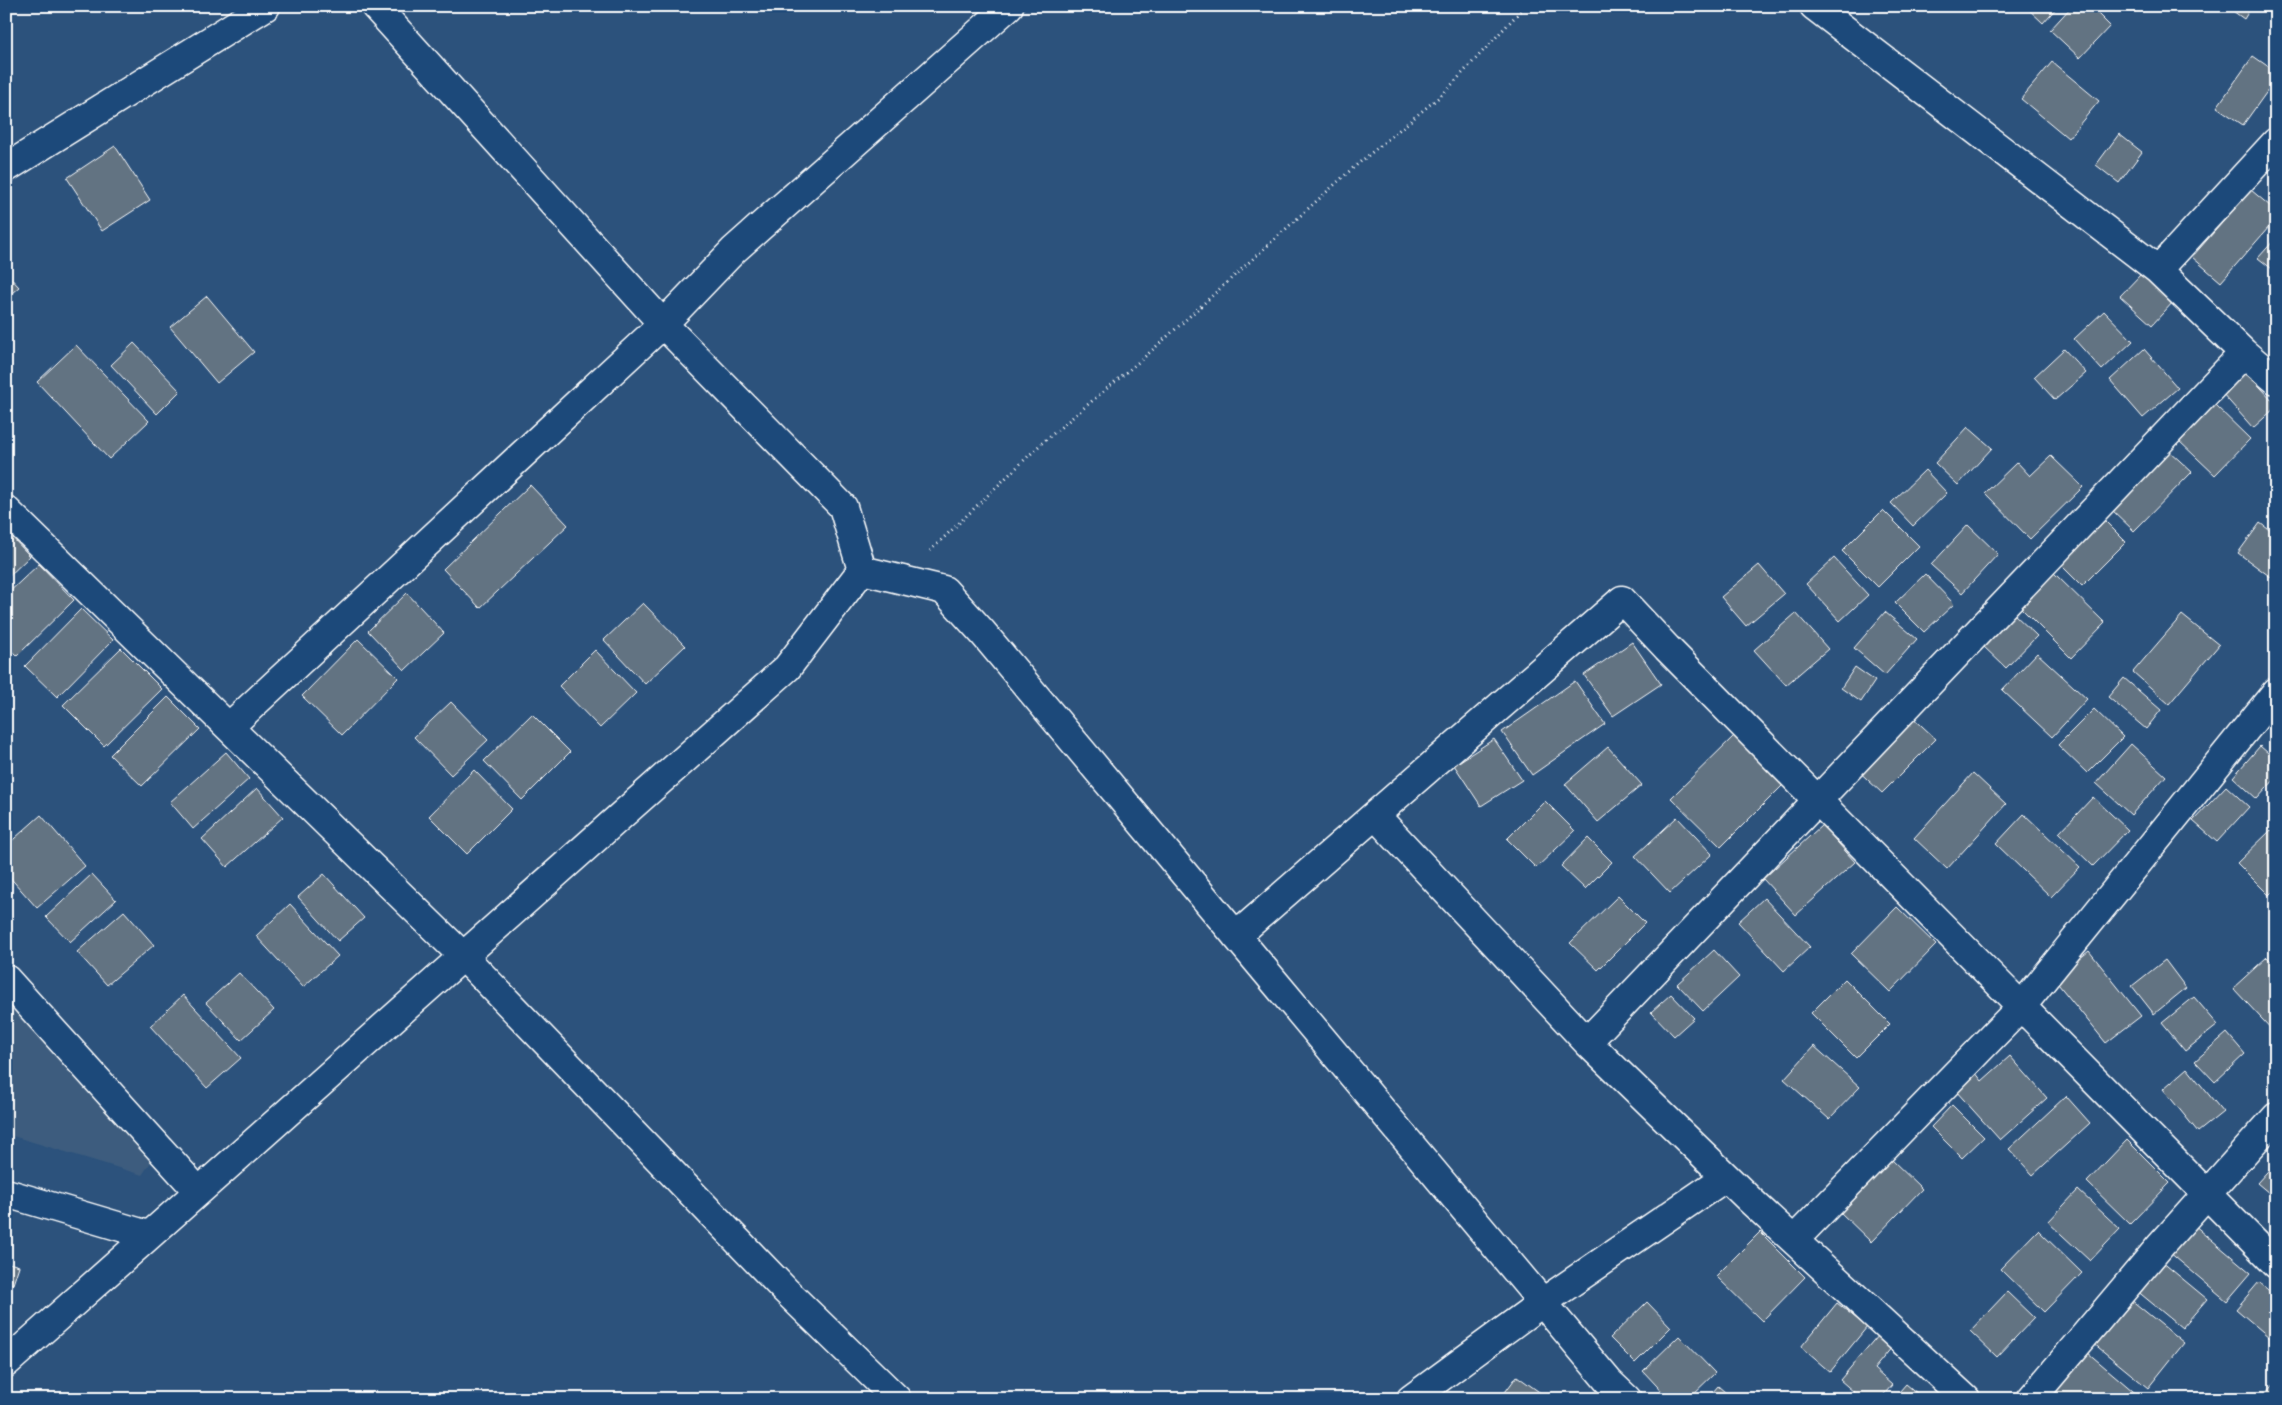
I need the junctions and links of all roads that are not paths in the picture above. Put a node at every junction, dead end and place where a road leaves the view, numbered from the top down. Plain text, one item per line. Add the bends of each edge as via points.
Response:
1 (266, 6) edge
2 (375, 6) edge
3 (1009, 6) edge
4 (1814, 6) edge
5 (2276, 142) edge
6 (6, 168) edge
7 (2158, 270) junction
8 (663, 324) junction
9 (2244, 353) junction
10 (2276, 380) edge
11 (6, 510) edge
12 (862, 570) junction
13 (2276, 692) edge
14 (229, 727) junction
15 (1818, 801) junction
16 (1375, 815) junction
17 (1236, 936) junction
18 (463, 956) junction
19 (6, 979) edge
20 (2021, 1007) junction
21 (1587, 1042) junction
22 (2276, 1117) edge
23 (1726, 1177) junction
24 (198, 1191) junction
25 (6, 1193) edge
26 (2206, 1194) junction
27 (148, 1235) junction
28 (1794, 1240) junction
29 (2276, 1264) edge
30 (1542, 1302) junction
31 (6, 1363) edge
32 (897, 1399) edge
33 (1411, 1399) edge
34 (1627, 1399) edge
35 (1966, 1399) edge
36 (2031, 1399) edge

1 - 6 street
2 - 8 street
3 - 8 street via 734,250
4 - 7 street
5 - 7 street
7 - 9 street
8 - 12 street via 843,508
8 - 14 street
9 - 10 street
9 - 15 street
11 - 14 street
12 - 17 street via 944,590
12 - 18 street via 787,668
13 - 20 street
14 - 18 street
15 - 16 street via 1622,600
15 - 20 street
15 - 21 street
16 - 17 street
16 - 21 street
17 - 30 street
18 - 24 street
18 - 32 street via 786,1290
19 - 24 street
20 - 26 street
20 - 28 street
21 - 23 street
22 - 26 street
23 - 28 street
23 - 30 street
24 - 27 street
25 - 27 street
26 - 29 street
26 - 36 street
27 - 31 street
28 - 35 street
30 - 33 street
30 - 34 street

